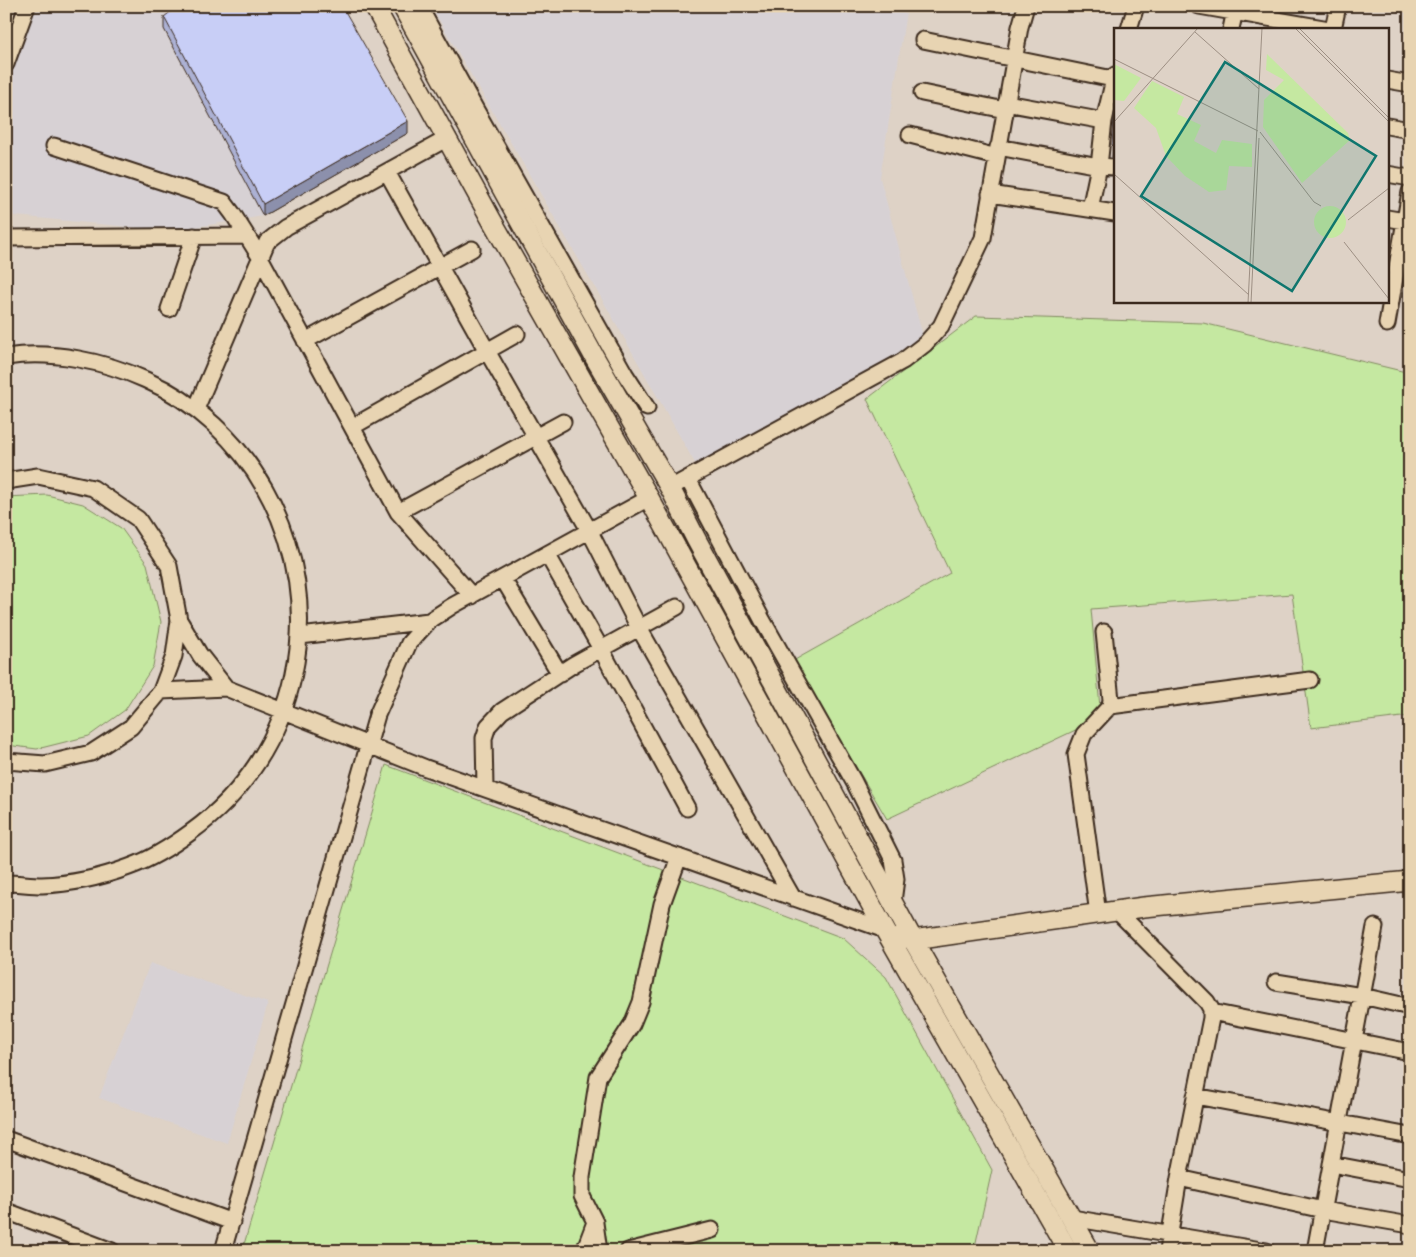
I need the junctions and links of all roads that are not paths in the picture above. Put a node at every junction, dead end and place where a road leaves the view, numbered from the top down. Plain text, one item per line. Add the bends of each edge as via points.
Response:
1 (27, 6) edge
2 (374, 6) edge
3 (402, 6) edge
4 (419, 6) edge
5 (1026, 6) edge
6 (1136, 6) edge
7 (1200, 6) edge
8 (1338, 6) edge
9 (1235, 9) edge
10 (1129, 28) edge
11 (1231, 28) edge
12 (1324, 28) edge
13 (1333, 28) edge
14 (923, 40) dead end
15 (1014, 58) junction
16 (6, 64) edge
17 (1114, 77) edge
18 (1388, 80) edge
19 (1410, 84) edge
20 (922, 93) dead end
21 (1005, 107) junction
22 (1104, 121) junction
23 (1388, 126) edge
24 (1410, 130) edge
25 (910, 135) dead end
26 (448, 138) junction
27 (54, 146) dead end
28 (997, 152) junction
29 (1099, 166) junction
30 (1114, 167) edge
31 (387, 172) junction
32 (1388, 174) edge
33 (1410, 178) edge
34 (1410, 192) edge
35 (990, 194) junction
36 (1090, 210) junction
37 (1114, 213) edge
38 (1388, 219) edge
39 (1406, 229) edge
40 (194, 236) junction
41 (247, 236) junction
42 (6, 238) edge
43 (472, 250) dead end
44 (260, 258) junction
45 (1392, 264) edge
46 (440, 267) junction
47 (169, 309) dead end
48 (1387, 324) dead end
49 (517, 334) dead end
50 (305, 340) junction
51 (486, 351) junction
52 (6, 357) edge
53 (595, 358) junction
54 (576, 370) junction
55 (613, 371) junction
56 (196, 408) junction
57 (646, 408) dead end
58 (563, 422) dead end
59 (352, 427) junction
60 (536, 437) junction
61 (688, 479) junction
62 (6, 481) edge
63 (670, 488) junction
64 (649, 498) junction
65 (398, 512) junction
66 (589, 530) junction
67 (547, 554) junction
68 (503, 578) junction
69 (472, 596) junction
70 (678, 607) dead end
71 (179, 620) junction
72 (429, 621) junction
73 (639, 628) junction
74 (1104, 632) dead end
75 (300, 636) junction
76 (602, 649) junction
77 (560, 674) junction
78 (1310, 680) dead end
79 (226, 688) junction
80 (161, 690) junction
81 (1110, 706) junction
82 (284, 711) junction
83 (369, 745) junction
84 (6, 761) edge
85 (485, 788) junction
86 (687, 808) dead end
87 (678, 857) junction
88 (1410, 881) edge
89 (6, 883) edge
90 (793, 898) junction
91 (893, 902) junction
92 (1117, 911) junction
93 (1098, 914) junction
94 (1374, 927) dead end
95 (885, 930) junction
96 (914, 940) junction
97 (1276, 982) dead end
98 (1362, 996) junction
99 (1410, 1006) edge
100 (1211, 1012) junction
101 (1354, 1042) junction
102 (1410, 1052) edge
103 (1195, 1096) junction
104 (1339, 1122) junction
105 (1410, 1136) edge
106 (6, 1139) edge
107 (1331, 1164) junction
108 (1178, 1178) junction
109 (1410, 1179) edge
110 (1323, 1210) junction
111 (6, 1211) edge
112 (1072, 1218) junction
113 (232, 1222) junction
114 (595, 1222) junction
115 (1410, 1225) edge
116 (712, 1230) dead end
117 (1169, 1234) junction
118 (112, 1251) edge
119 (223, 1251) edge
120 (584, 1251) edge
121 (599, 1251) edge
122 (628, 1251) edge
123 (1068, 1251) edge
124 (1090, 1251) edge
125 (1167, 1251) edge
126 (1267, 1251) edge
127 (1315, 1251) edge

1 - 16 street
2 - 26 main road
3 - 53 main road
4 - 55 street
5 - 15 street
6 - 10 street
7 - 9 street
8 - 13 street
9 - 11 street
9 - 12 street
14 - 15 street
15 - 17 street
15 - 21 street
17 - 22 street
18 - 19 street
20 - 21 street
21 - 22 street
21 - 28 street
22 - 29 street
23 - 24 street
25 - 28 street
26 - 31 street
26 - 54 main road
27 - 41 street via 224,202
28 - 29 street
28 - 35 street
29 - 30 street
29 - 36 street
31 - 44 street via 286,227 267,242
31 - 46 street
32 - 33 street
34 - 39 street
35 - 36 street
35 - 61 street via 982,238 941,326 925,344 903,361
36 - 37 street
38 - 39 street
39 - 45 street
40 - 41 street
40 - 42 street
40 - 47 street
41 - 44 street
43 - 46 street
44 - 50 street
44 - 56 street
45 - 48 street
46 - 50 street
46 - 51 street
49 - 51 street
50 - 59 street
51 - 59 street
51 - 60 street
52 - 56 street via 51,356 90,361 127,371 163,387
53 - 54 main road
53 - 55 main road
54 - 64 main road
55 - 57 street
55 - 63 main road
56 - 75 street via 228,438 255,471 276,509 293,558 299,592
58 - 60 street
59 - 65 street
60 - 65 street
60 - 66 street
61 - 63 street
61 - 91 street via 854,782 893,860 896,879
62 - 71 street via 38,476 93,488 138,519 169,566
63 - 91 main road
64 - 66 street
64 - 95 main road
65 - 69 street
66 - 67 street
66 - 73 street
67 - 68 street
67 - 76 street
68 - 69 street
68 - 77 street
69 - 72 street
70 - 73 street
71 - 79 street via 200,655
71 - 80 street via 174,656
72 - 75 street
72 - 83 street via 409,643 377,715
73 - 76 street
73 - 90 street
74 - 81 street
75 - 82 street via 292,687
76 - 77 street
76 - 86 street
77 - 85 street via 502,711 488,726 484,738
78 - 81 street
79 - 80 street
79 - 82 street
80 - 84 street via 131,728 91,753 45,764
81 - 93 street via 1084,734 1076,754
82 - 83 street
82 - 89 street via 265,752 239,789 207,821 171,847 130,867 87,880 43,885
83 - 85 street
83 - 113 street
85 - 87 street
87 - 90 street
87 - 114 street via 662,904 632,1024 598,1076 582,1176 582,1196
88 - 92 main road
90 - 95 street
91 - 96 main road
92 - 93 main road
92 - 100 street via 1207,1002
93 - 96 main road
94 - 98 street
95 - 96 main road
95 - 123 main road
96 - 112 main road
97 - 98 street
98 - 99 street
98 - 101 street
100 - 101 street
100 - 103 street
101 - 102 street
101 - 104 street
103 - 104 street
103 - 108 street
104 - 105 street
104 - 107 street
106 - 113 street
107 - 109 street
107 - 110 street
108 - 110 street
108 - 117 street
110 - 115 street
110 - 127 street
111 - 118 street
112 - 117 street
112 - 124 main road
113 - 119 street
114 - 120 street
114 - 121 street
116 - 122 street
117 - 125 street
117 - 126 street

